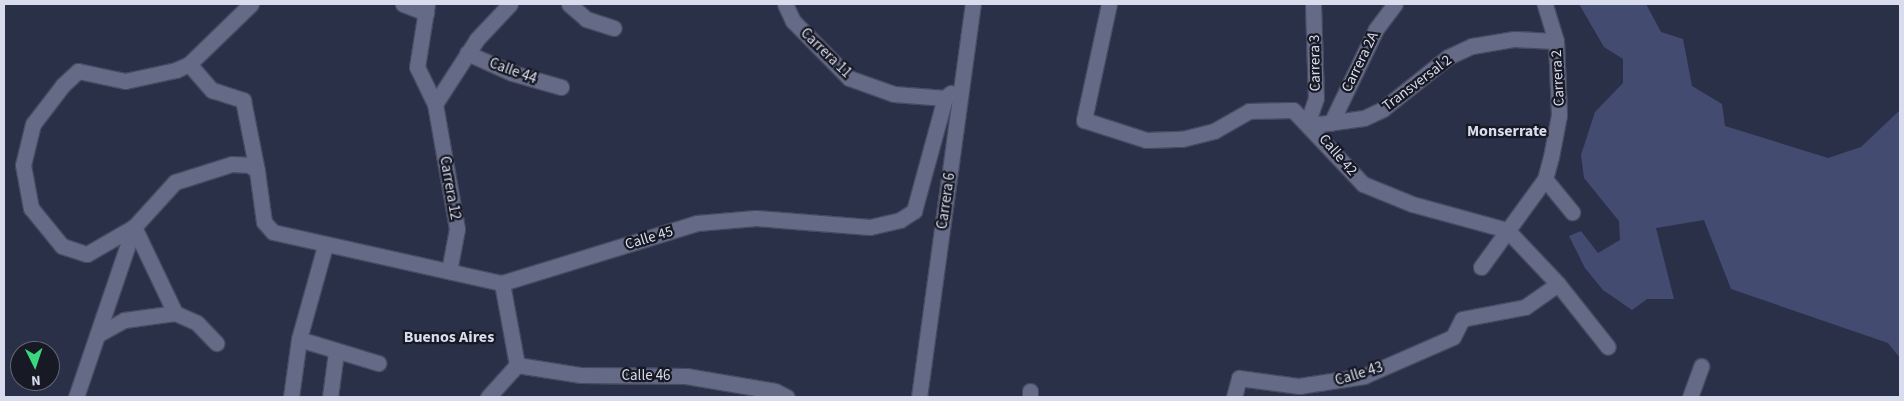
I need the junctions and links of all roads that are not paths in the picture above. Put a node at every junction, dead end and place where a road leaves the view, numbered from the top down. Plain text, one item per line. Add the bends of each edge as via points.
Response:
1 (251, 4) edge
2 (403, 4) edge
3 (510, 4) edge
4 (570, 4) edge
5 (785, 4) edge
6 (973, 4) edge
7 (1109, 4) edge
8 (1313, 4) edge
9 (1395, 4) edge
10 (1545, 4) edge
11 (427, 8) edge
12 (614, 28) dead end
13 (1556, 41) junction
14 (467, 53) junction
15 (188, 64) junction
16 (962, 84) junction
17 (561, 87) dead end
18 (945, 98) junction
19 (435, 104) junction
20 (1308, 121) junction
21 (1331, 123) junction
22 (257, 171) junction
23 (1545, 179) junction
24 (1572, 212) dead end
25 (134, 227) junction
26 (1507, 230) junction
27 (325, 246) junction
28 (1481, 267) dead end
29 (449, 271) junction
30 (502, 283) junction
31 (1558, 284) junction
32 (175, 313) junction
33 (97, 335) junction
34 (299, 339) junction
35 (216, 343) dead end
36 (1608, 346) dead end
37 (336, 352) junction
38 (378, 363) dead end
39 (517, 365) junction
40 (1701, 366) dead end
41 (781, 394) edge
42 (76, 397) edge
43 (291, 397) edge
44 (330, 397) edge
45 (488, 397) edge
46 (919, 397) edge
47 (1234, 397) edge
48 (1690, 397) edge

1 - 15 street
2 - 11 street
3 - 14 street
4 - 12 street via 586,19
5 - 18 street, Carrera 11 via 793,21 849,78 894,94
6 - 16 street, Carrera 6
7 - 20 street, Calle 42 via 1084,120 1146,140 1182,139 1214,131 1249,111 1294,110
8 - 20 street, Carrera 3 via 1316,98
9 - 21 street, Carrera 2A via 1376,29
10 - 13 street, Carrera 2
11 - 19 street, Carrera 12 via 417,67
13 - 21 street, Transversal 2 via 1514,39 1472,46 1448,57 1383,109 1364,118
13 - 23 street, Carrera 2 via 1559,115
14 - 17 street, Calle 44 via 512,73
14 - 19 street
15 - 22 street via 212,90 244,100
15 - 25 street via 125,81 78,70 33,124 25,144 25,192 31,208 62,246 86,254
16 - 18 street
16 - 46 street, Carrera 6
18 - 30 street, Calle 45 via 922,192 914,211 900,220 870,227 756,218 697,223
19 - 29 street, Carrera 12 via 457,229
20 - 21 street, Transversal 2
20 - 26 street, Calle 42 via 1363,184 1412,204
22 - 25 street via 250,166 232,164 198,171 175,182
22 - 27 street, Calle 45 via 264,222 272,232
23 - 24 street
23 - 26 street, Carrera 2
25 - 32 street
25 - 33 street
26 - 28 street, Carrera 2
26 - 31 street
27 - 29 street, Calle 45 via 386,255
27 - 34 street
29 - 30 street, Calle 45
30 - 39 street
31 - 36 street
31 - 47 street, Calle 43 via 1526,307 1462,319 1453,337 1364,376 1299,386 1240,378
32 - 33 street via 124,320
32 - 35 street via 197,323
33 - 42 street
34 - 37 street
34 - 43 street
37 - 38 street
37 - 44 street
39 - 41 street, Calle 46 via 581,375 686,376
39 - 45 street
40 - 48 street

